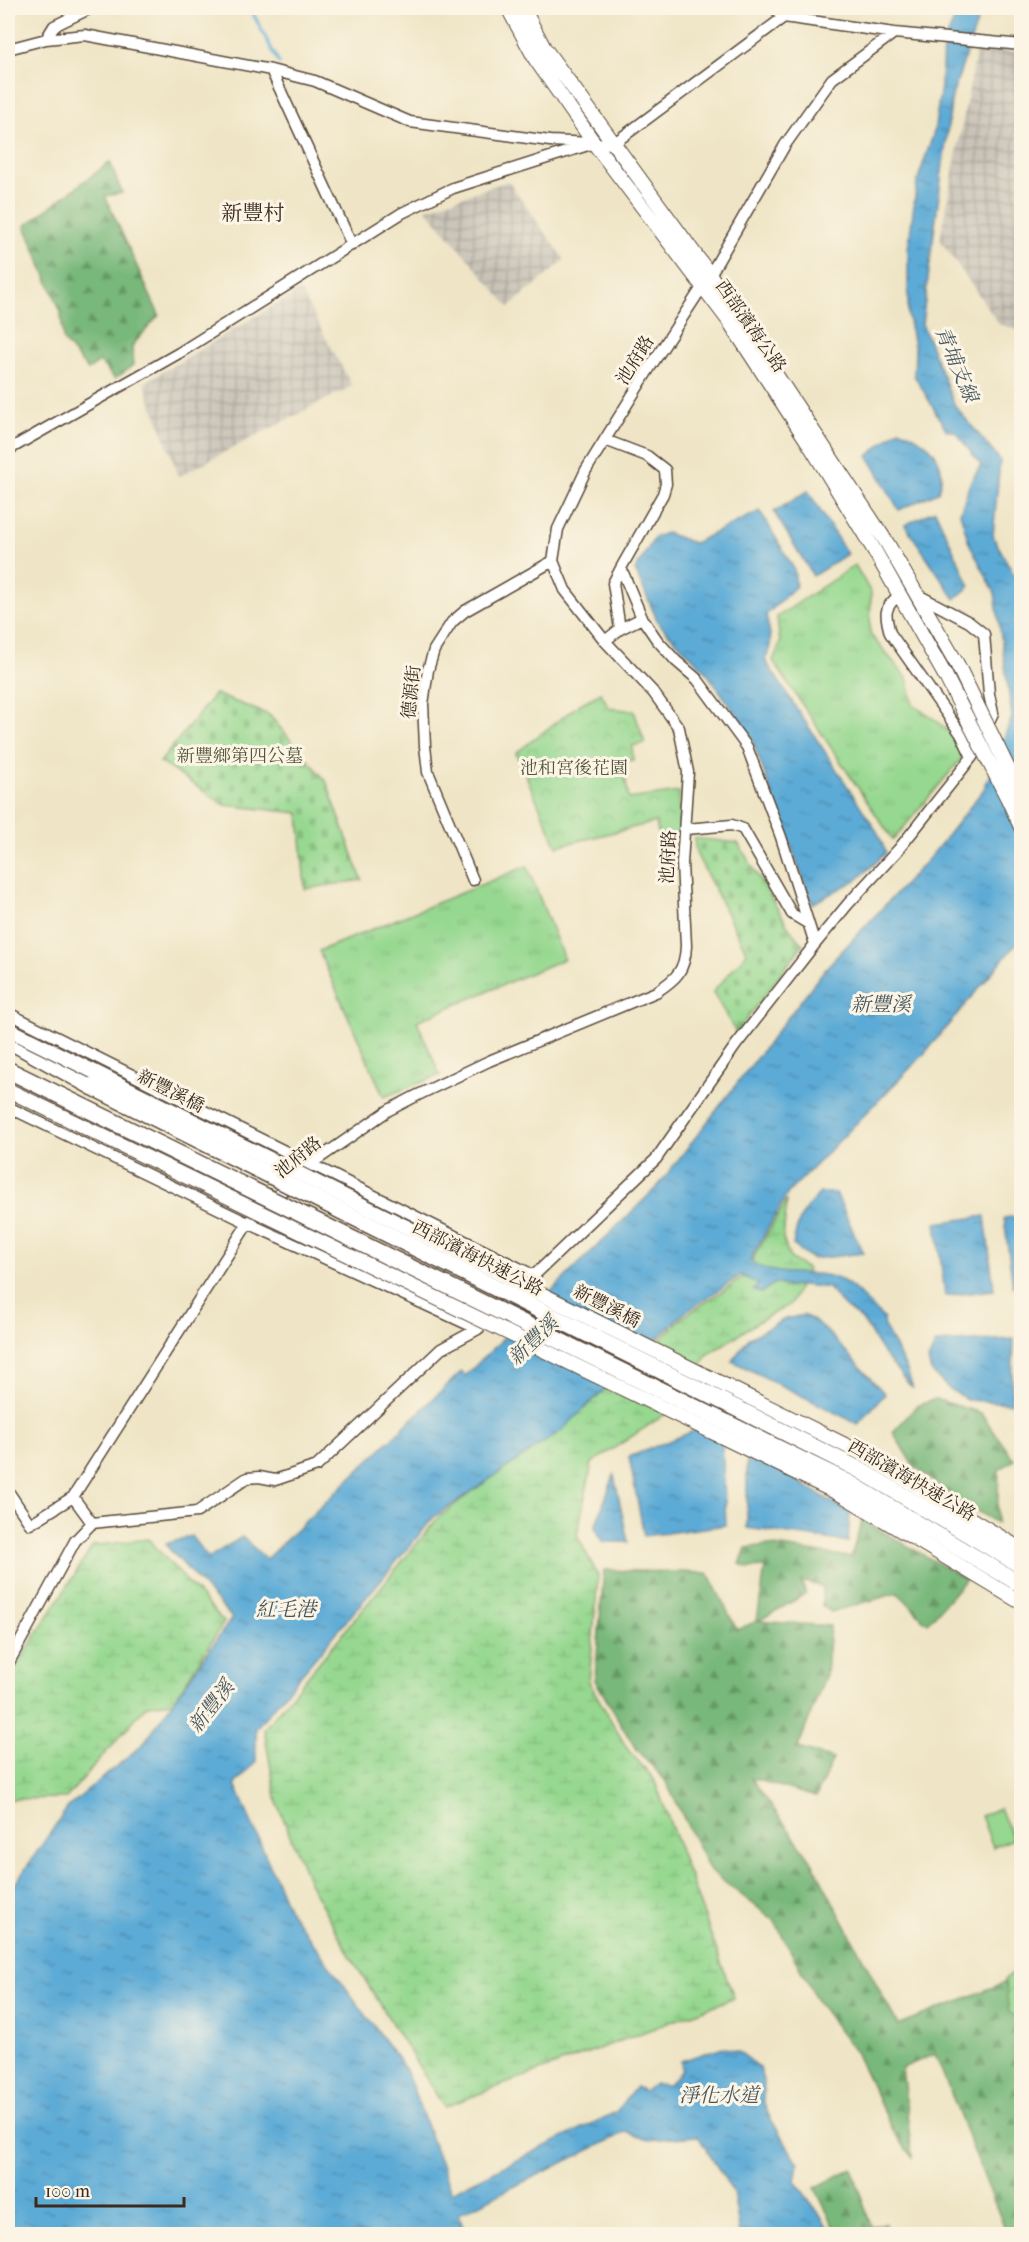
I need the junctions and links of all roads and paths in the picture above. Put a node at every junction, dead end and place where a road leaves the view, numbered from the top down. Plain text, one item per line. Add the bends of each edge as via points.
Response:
1 (92, 8) edge
2 (508, 8) edge
3 (523, 8) edge
4 (774, 8) edge
5 (784, 17) junction
6 (894, 33) junction
7 (46, 39) junction
8 (1022, 45) edge
9 (8, 49) edge
10 (271, 70) junction
11 (594, 143) junction
12 (613, 144) junction
13 (352, 244) junction
14 (706, 281) junction
15 (605, 440) junction
16 (8, 450) edge
17 (553, 561) junction
18 (621, 568) junction
19 (915, 593) junction
20 (900, 595) junction
21 (642, 618) junction
22 (620, 629) junction
23 (605, 640) junction
24 (985, 730) junction
25 (961, 735) junction
26 (972, 757) junction
27 (1022, 797) edge
28 (686, 829) junction
29 (1022, 829) edge
30 (473, 880) dead end
31 (807, 923) junction
32 (815, 944) junction
33 (8, 1014) edge
34 (8, 1029) edge
35 (8, 1040) edge
36 (8, 1046) edge
37 (8, 1070) edge
38 (91, 1086) junction
39 (8, 1090) edge
40 (8, 1107) edge
41 (311, 1164) junction
42 (248, 1223) junction
43 (479, 1247) junction
44 (535, 1276) junction
45 (444, 1312) junction
46 (478, 1329) junction
47 (8, 1491) edge
48 (73, 1497) junction
49 (92, 1523) junction
50 (1022, 1550) edge
51 (1022, 1566) edge
52 (1022, 1585) edge
53 (1022, 1603) edge
54 (8, 1664) edge

1 - 7 street via 54,26
2 - 11 main road, 西部濱海公路 via 536,60
3 - 12 main road, 西部濱海公路 via 544,48
4 - 5 street
5 - 6 street
5 - 12 street
6 - 8 street
6 - 14 street, 池府路 via 832,79 785,145
7 - 9 street
7 - 10 street via 85,35
10 - 11 street via 315,81 410,122 550,141
10 - 13 street
11 - 12 street
11 - 13 street via 453,188
11 - 14 main road, 西部濱海公路
12 - 14 main road, 西部濱海公路
13 - 16 street via 178,353
14 - 15 street, 池府路
14 - 19 main road, 西部濱海公路 via 880,533
14 - 20 main road, 西部濱海公路
15 - 17 street, 池府路 via 558,529
15 - 18 street via 656,461 664,470 666,484
17 - 23 street, 池府路 via 565,590
17 - 30 street, 德源街 via 452,622 434,650 428,670 423,704 428,772
18 - 21 street
18 - 22 street via 613,583
19 - 24 street via 984,634 993,713
19 - 27 main road, 西部濱海公路, bridge via 957,664
20 - 25 street via 890,602 885,615 890,633
20 - 29 main road, 西部濱海公路, bridge
21 - 22 street
21 - 31 street via 676,662 697,679 747,747 781,837
22 - 23 street
23 - 28 street, 池府路 via 680,728 688,772
24 - 25 street
24 - 26 street
25 - 26 street
26 - 32 street via 898,850
28 - 31 street via 732,825 743,829 792,914
28 - 41 street, 池府路 via 682,862 685,957 671,983 418,1095 389,1110
31 - 32 street
32 - 44 street via 736,1045 656,1159
33 - 41 street
34 - 50 main road, 新豐溪橋, bridge via 863,1454
35 - 38 highway
36 - 38 highway, 西部濱海快速公路
37 - 52 highway, 西部濱海快速公路, bridge via 849,1483
38 - 51 highway, 西部濱海快速公路, bridge via 858,1469
39 - 53 main road, bridge via 844,1496
40 - 42 street
41 - 42 street, 池府路
41 - 43 street
42 - 45 street
42 - 48 street, 池府路
43 - 44 street
43 - 45 street
44 - 46 street
45 - 46 street
46 - 49 street via 441,1350 317,1466 275,1480 247,1478 197,1512
47 - 48 street via 30,1524
48 - 49 street
49 - 54 street via 75,1541

